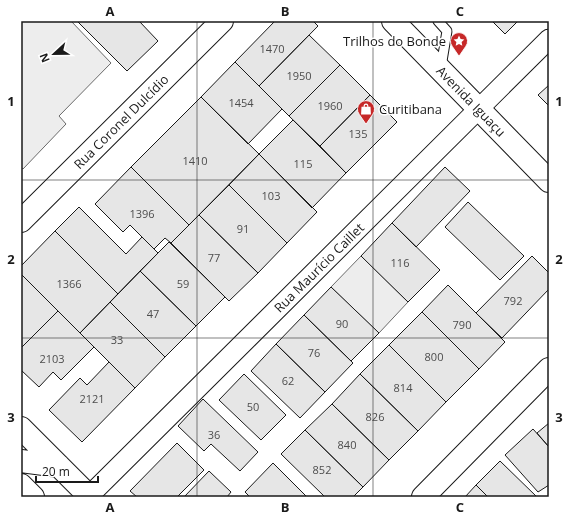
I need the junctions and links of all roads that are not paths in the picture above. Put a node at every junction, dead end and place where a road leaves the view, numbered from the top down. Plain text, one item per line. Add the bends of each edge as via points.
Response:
1 (222, 21) edge
2 (393, 21) edge
3 (438, 21) edge
4 (549, 39) edge
5 (440, 70) junction
6 (479, 109) junction
7 (549, 181) edge
8 (21, 221) edge
9 (549, 369) edge
10 (21, 428) edge
11 (21, 461) edge
12 (58, 466) junction
13 (21, 485) edge
14 (89, 496) edge
15 (33, 497) edge
16 (423, 497) edge

1 - 8 main road, Rua Coronel Dulcídio
2 - 5 main road, Avenida Iguaçu
3 - 5 lane via 447,31
4 - 6 street, Rua Maurício Caillet
5 - 6 main road, Avenida Iguaçu
6 - 7 main road, Avenida Iguaçu
6 - 14 street, Rua Maurício Caillet
9 - 16 main road
10 - 12 main road
11 - 12 main road
12 - 14 main road
13 - 15 main road

